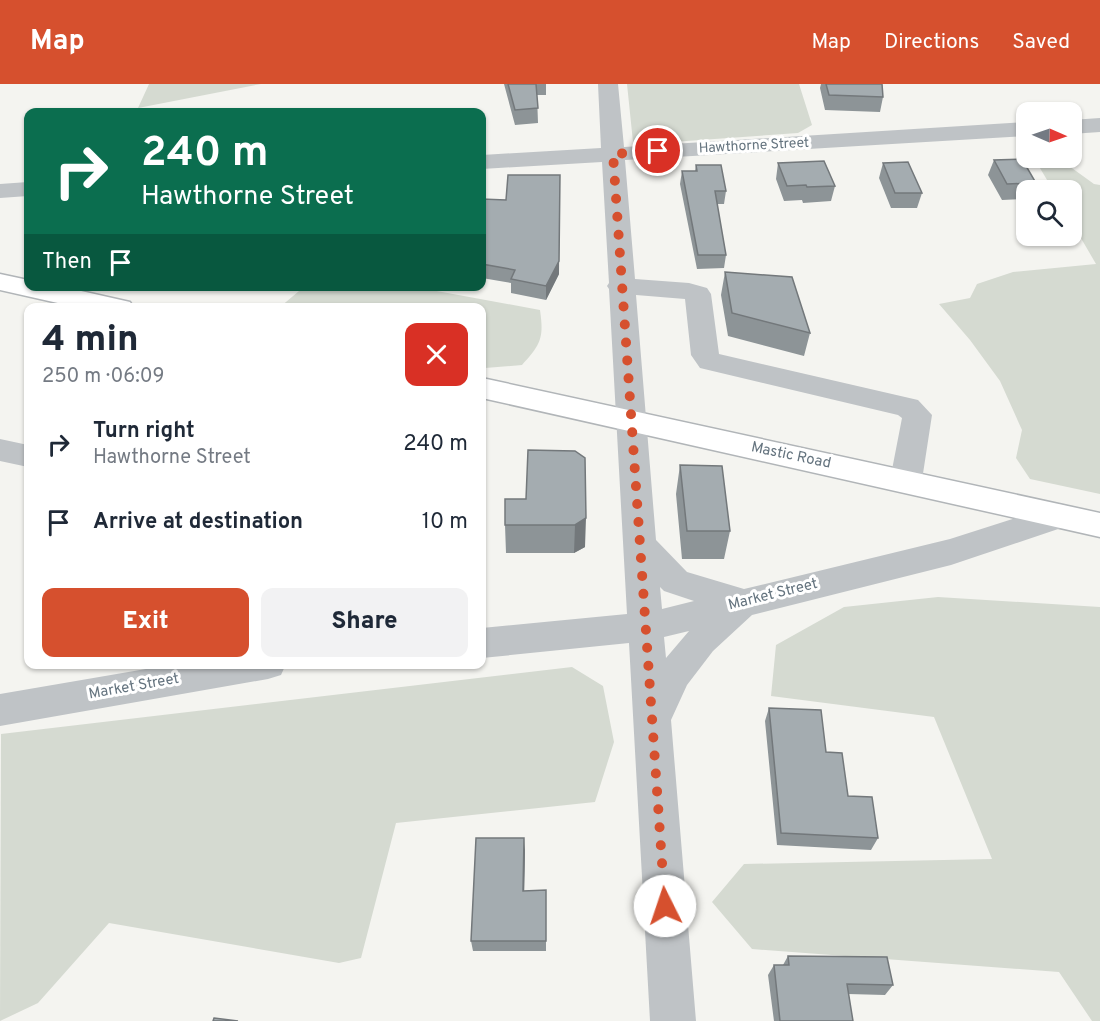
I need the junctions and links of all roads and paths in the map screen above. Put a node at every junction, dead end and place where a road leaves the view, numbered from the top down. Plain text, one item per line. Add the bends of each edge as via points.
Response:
1 (608, 84) edge
2 (1100, 125) edge
3 (1082, 126) edge
4 (1016, 130) edge
5 (613, 154) junction
6 (486, 162) edge
7 (24, 189) edge
8 (0, 191) edge
9 (0, 282) edge
10 (620, 286) junction
11 (24, 287) edge
12 (42, 291) edge
13 (98, 303) edge
14 (486, 389) edge
15 (631, 422) junction
16 (0, 450) edge
17 (24, 455) edge
18 (906, 480) junction
19 (1059, 516) junction
20 (1100, 525) edge
21 (639, 544) junction
22 (742, 603) junction
23 (645, 627) junction
24 (486, 643) edge
25 (239, 669) edge
26 (0, 710) edge
27 (652, 722) junction
28 (673, 1021) edge

1 - 5 street
2 - 3 street
4 - 5 street, Hawthorne Street
5 - 6 street, Hawthorne Street
5 - 10 street
7 - 8 street
9 - 11 main road
10 - 15 street
10 - 18 street via 698,294 705,355 710,361 908,407 917,415
12 - 13 main road
14 - 15 main road, Mastic Road
15 - 18 main road, Mastic Road
15 - 21 street
16 - 17 street
18 - 19 main road, Mastic Road
19 - 20 main road, Mastic Road
19 - 22 street, Market Street via 951,552
21 - 22 street via 676,582
21 - 23 street
22 - 23 street, Market Street
22 - 27 street via 701,641 673,675
23 - 24 street, Market Street
23 - 27 street
25 - 26 street, Market Street
27 - 28 street

